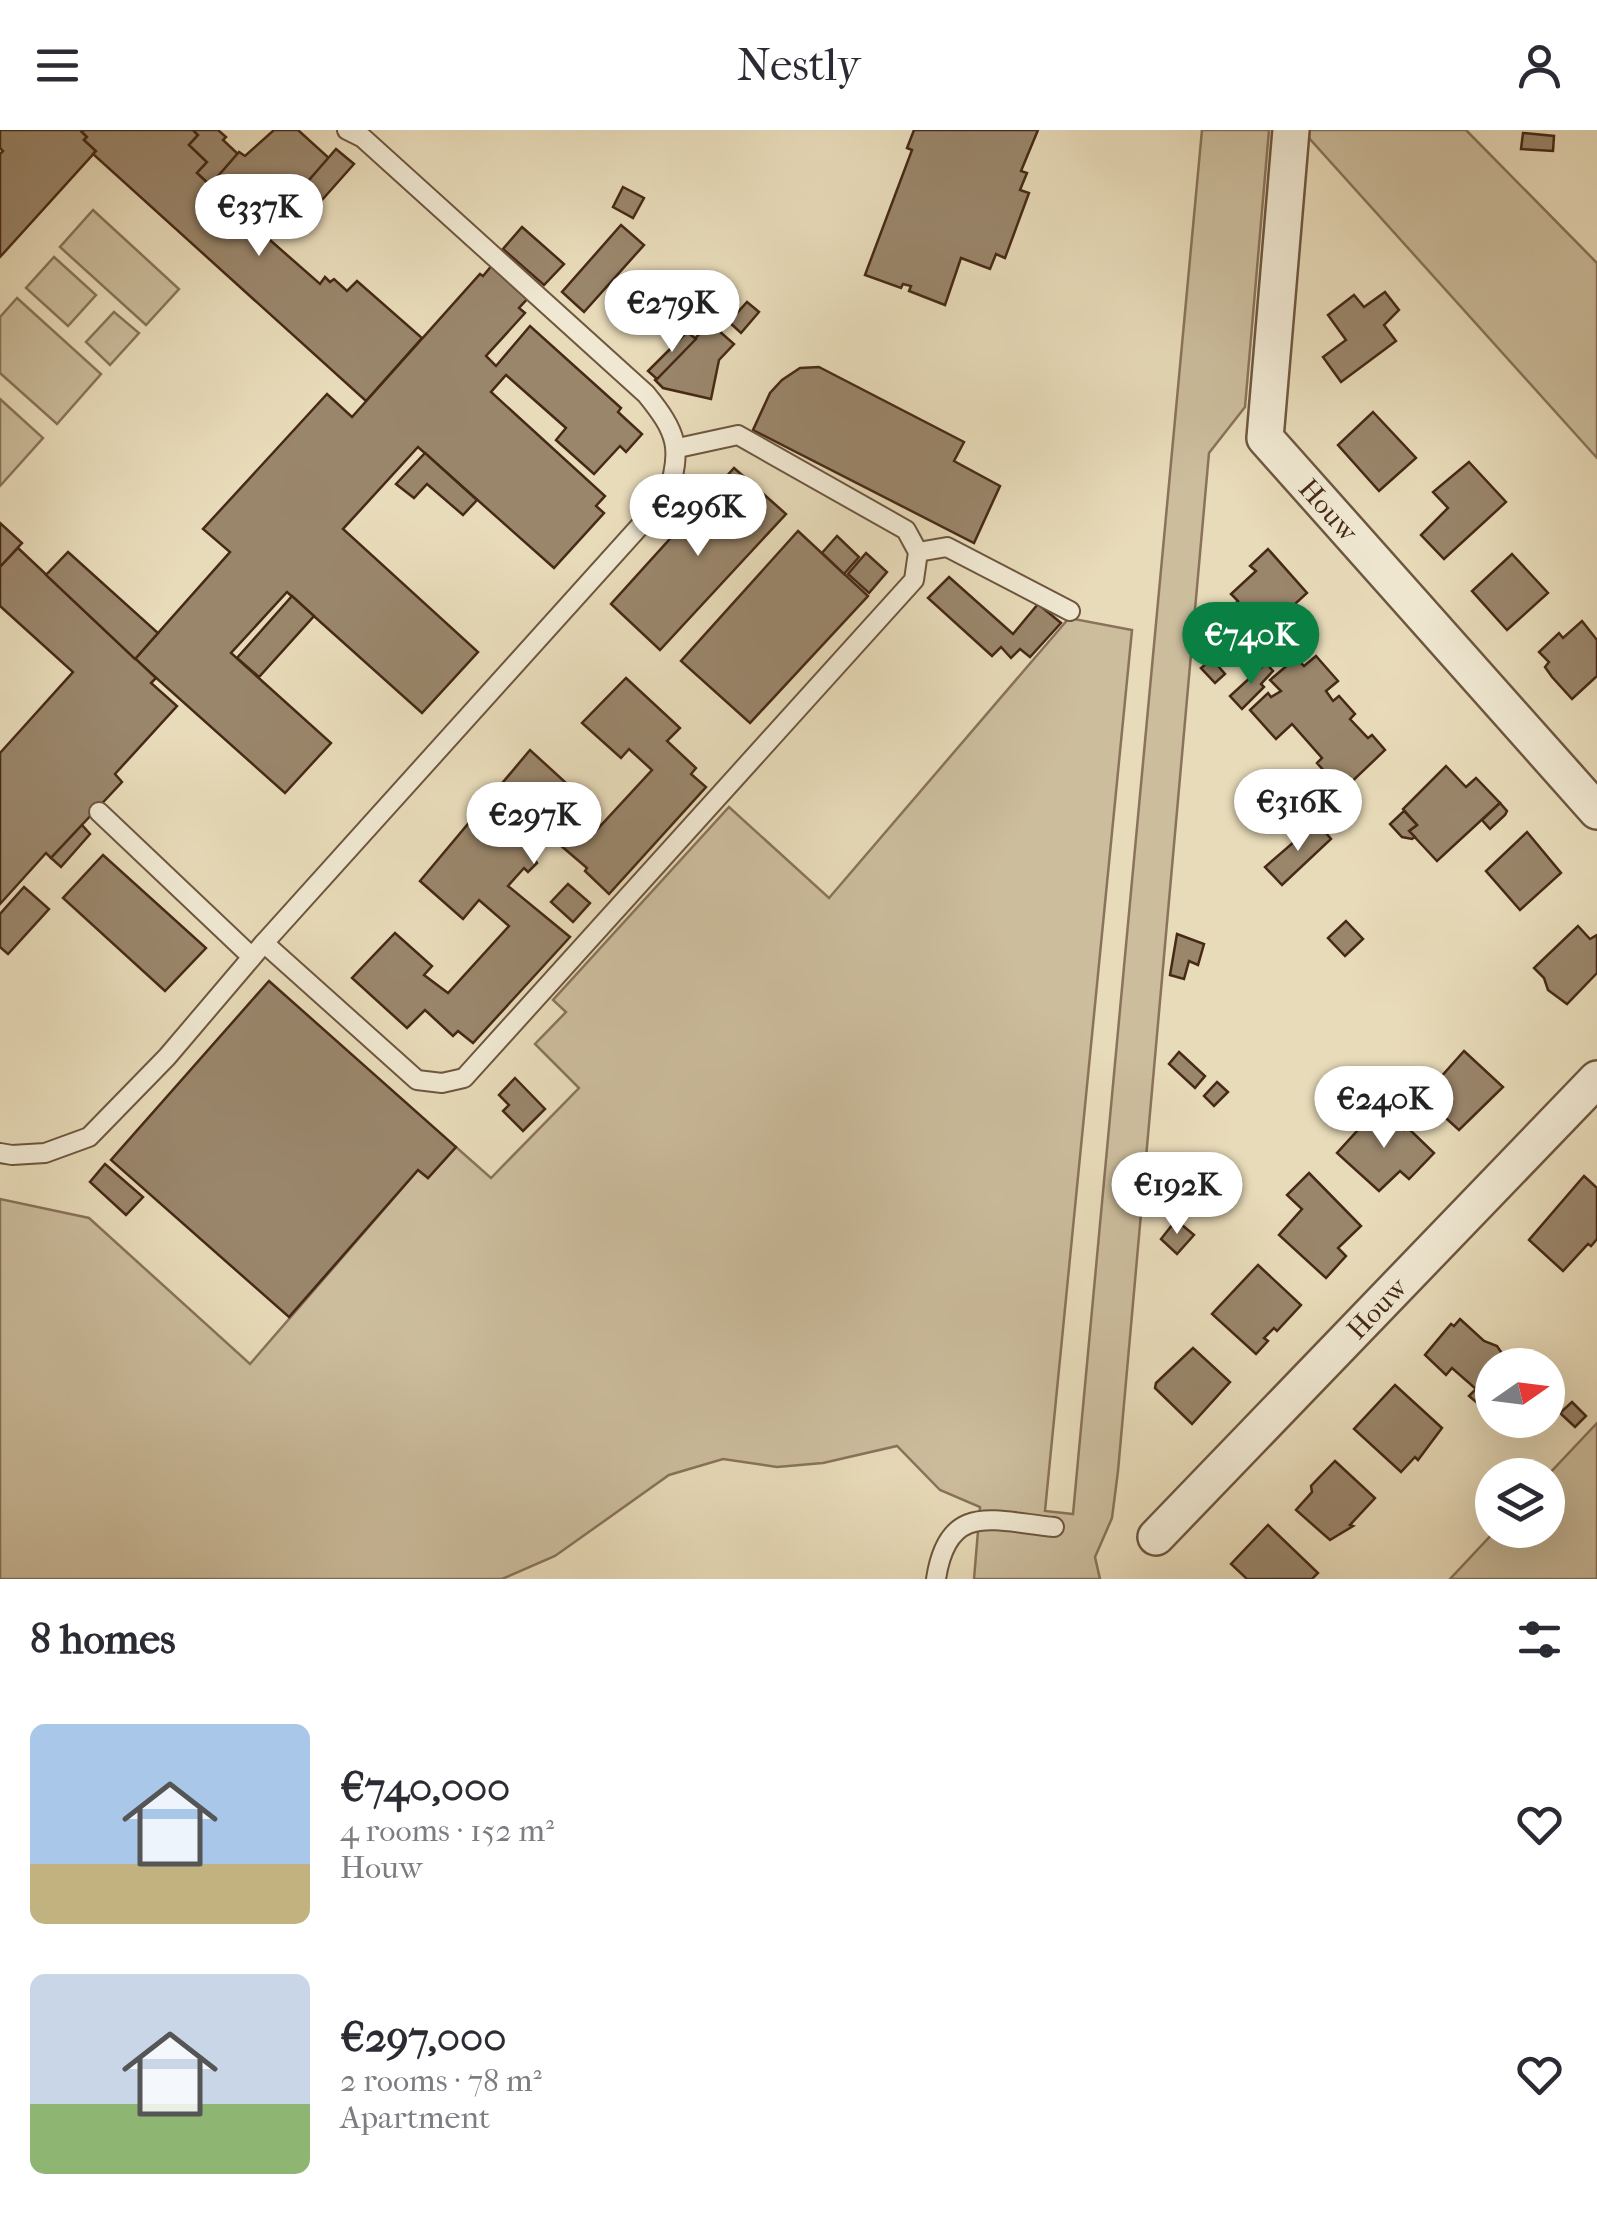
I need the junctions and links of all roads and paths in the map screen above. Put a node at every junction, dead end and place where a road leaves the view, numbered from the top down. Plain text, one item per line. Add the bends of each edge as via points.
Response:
1 (347, 130) edge
2 (1291, 130) edge
3 (678, 448) junction
4 (918, 552) junction
5 (1070, 611) dead end
6 (1597, 810) edge
7 (99, 812) dead end
8 (258, 950) junction
9 (1597, 1079) edge
10 (0, 1152) edge
11 (1054, 1527) dead end
12 (1156, 1537) dead end
13 (936, 1579) edge

1 - 3 lane via 364,138 646,394
2 - 6 street, Houw via 1265,438
3 - 4 lane via 738,434 906,530
3 - 8 lane via 668,496
4 - 5 lane via 947,547
4 - 8 lane via 914,580 464,1078 417,1080
7 - 8 lane
8 - 10 lane via 89,1138 45,1153
9 - 12 street, Houw
11 - 13 lane via 968,1523 940,1551

